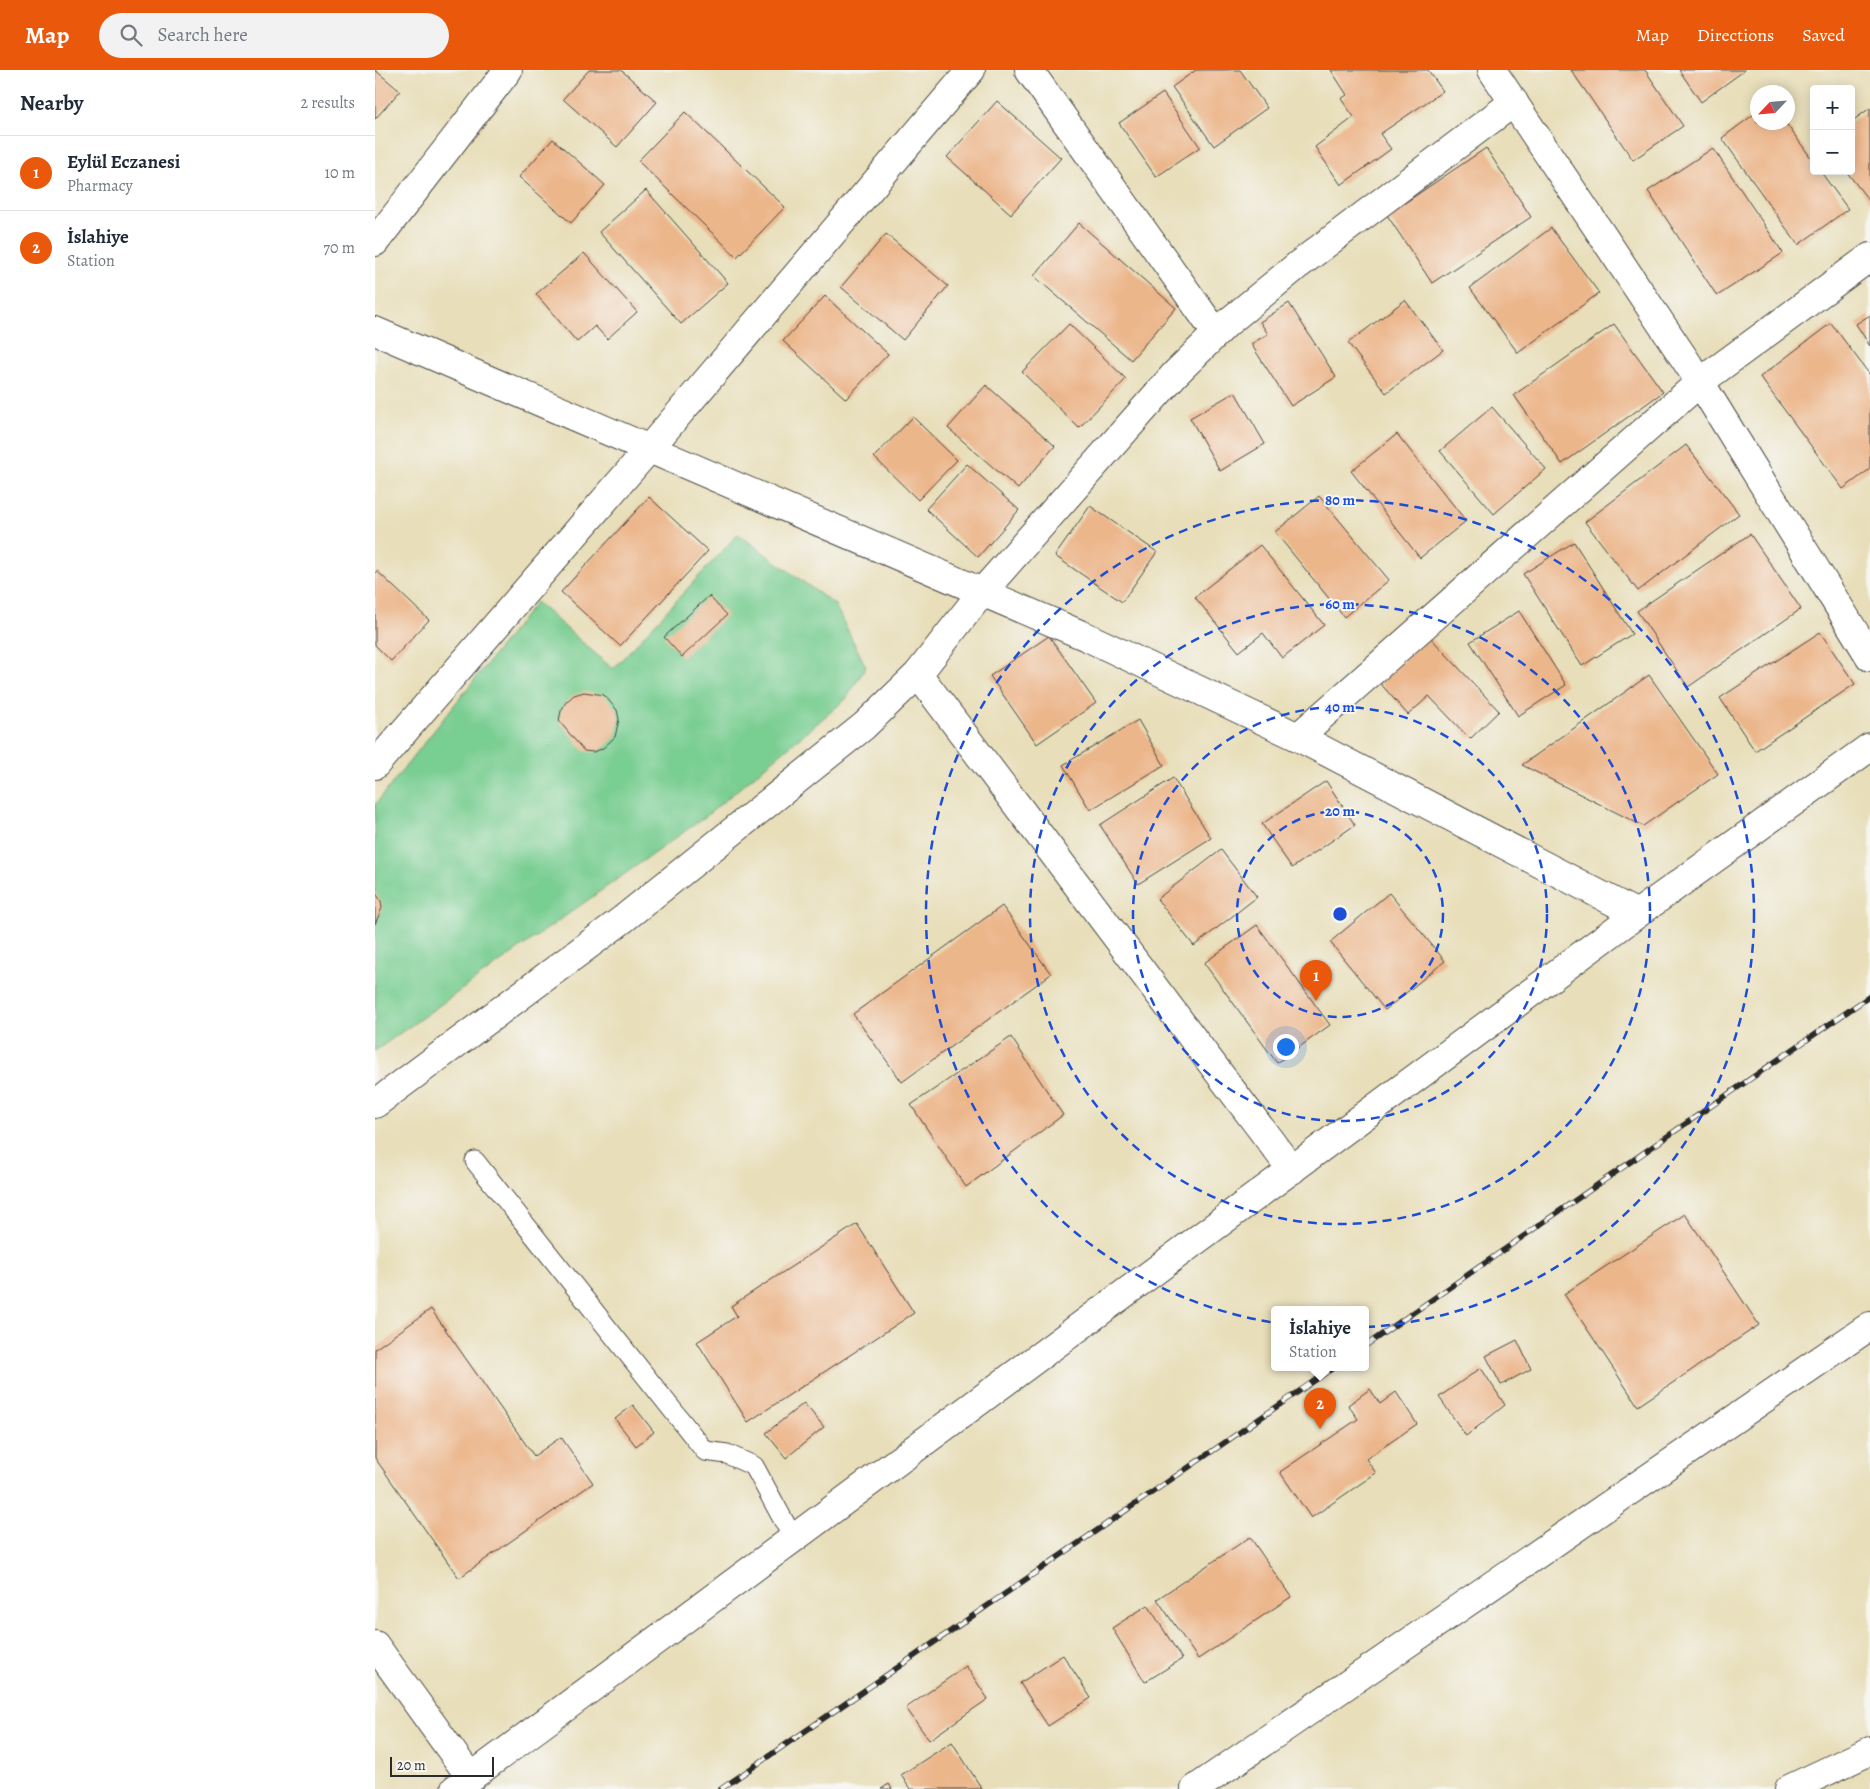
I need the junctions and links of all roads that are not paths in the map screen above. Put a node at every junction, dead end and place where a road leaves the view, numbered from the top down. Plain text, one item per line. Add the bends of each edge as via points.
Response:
1 (508, 70) edge
2 (971, 70) edge
3 (1029, 70) edge
4 (1501, 73) edge
5 (1514, 102) junction
6 (375, 242) edge
7 (1870, 257) edge
8 (375, 331) edge
9 (1216, 333) junction
10 (1700, 382) junction
11 (648, 450) junction
12 (983, 591) junction
13 (1870, 657) edge
14 (917, 674) junction
15 (1298, 737) junction
16 (1870, 747) edge
17 (375, 765) edge
18 (1637, 914) junction
19 (375, 1104) edge
20 (475, 1161) dead end
21 (1292, 1170) junction
22 (1870, 1326) edge
23 (793, 1538) junction
24 (375, 1645) edge
25 (1870, 1751) edge
26 (1825, 1782) edge
27 (463, 1783) edge
28 (1195, 1789) edge
29 (1789, 1789) edge

1 - 6 street
2 - 11 street
3 - 9 street
4 - 5 street
5 - 9 street via 1298,265
5 - 10 street
7 - 10 street
8 - 11 street
9 - 12 street via 1175,374
10 - 13 street
10 - 15 street
11 - 12 street
11 - 17 street
12 - 14 street
12 - 15 street
14 - 19 street via 864,726 637,907
14 - 21 street
15 - 18 street
16 - 18 street
18 - 21 street
20 - 23 lane via 705,1451 727,1454 754,1466
21 - 23 street
22 - 28 street
23 - 27 street
24 - 27 street
25 - 26 street
26 - 29 street

